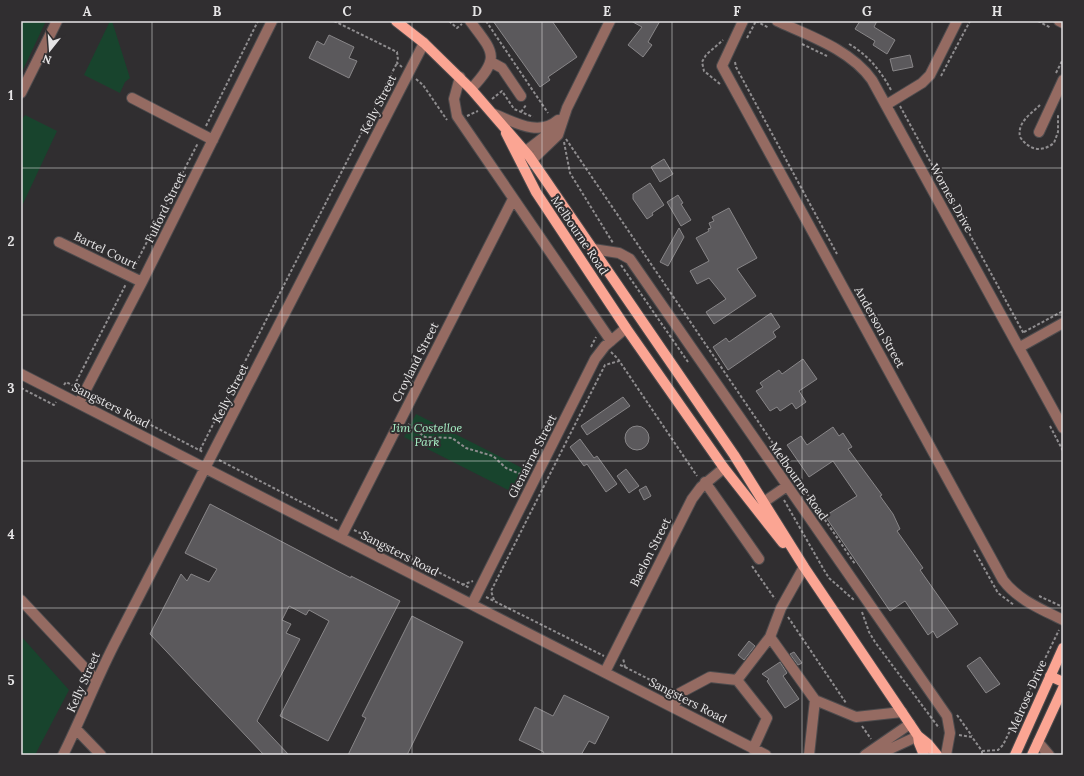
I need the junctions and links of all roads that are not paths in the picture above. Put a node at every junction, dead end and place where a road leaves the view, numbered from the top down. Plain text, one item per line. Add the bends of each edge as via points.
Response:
1 (57, 21) edge
2 (272, 21) edge
3 (396, 21) edge
4 (470, 21) edge
5 (610, 21) edge
6 (743, 21) edge
7 (957, 21) edge
8 (1059, 21) edge
9 (1063, 23) edge
10 (774, 24) edge
11 (424, 43) junction
12 (491, 62) junction
13 (460, 77) junction
14 (1063, 80) edge
15 (471, 89) junction
16 (21, 93) edge
17 (522, 96) dead end
18 (132, 98) dead end
19 (886, 105) junction
20 (568, 108) junction
21 (494, 114) junction
22 (558, 120) junction
23 (501, 123) junction
24 (1039, 132) dead end
25 (213, 140) junction
26 (526, 150) junction
27 (532, 160) junction
28 (519, 161) junction
29 (513, 199) junction
30 (59, 242) dead end
31 (596, 254) junction
32 (587, 267) junction
33 (142, 282) junction
34 (1063, 323) edge
35 (626, 328) junction
36 (608, 343) junction
37 (1020, 347) junction
38 (21, 374) edge
39 (79, 403) junction
40 (1063, 428) edge
41 (734, 455) junction
42 (724, 468) junction
43 (206, 469) junction
44 (703, 485) junction
45 (787, 486) junction
46 (764, 502) junction
47 (341, 537) junction
48 (755, 562) road end
49 (804, 567) junction
50 (21, 600) edge
51 (472, 604) junction
52 (1063, 620) edge
53 (770, 637) junction
54 (1063, 648) edge
55 (605, 672) junction
56 (1050, 676) junction
57 (96, 680) junction
58 (737, 680) junction
59 (1063, 682) edge
60 (1063, 688) edge
61 (815, 700) junction
62 (674, 706) junction
63 (902, 712) junction
64 (910, 724) junction
65 (76, 729) junction
66 (918, 736) junction
67 (1038, 742) junction
68 (753, 749) junction
69 (876, 751) edge
70 (63, 755) edge
71 (102, 755) edge
72 (766, 755) edge
73 (809, 755) edge
74 (865, 755) edge
75 (924, 755) edge
76 (937, 755) edge
77 (946, 755) edge
78 (1015, 755) edge
79 (1032, 755) edge
80 (1049, 755) edge

1 - 16 street
2 - 25 street, Fulford Street
3 - 11 main road, Melbourne Road
4 - 12 street via 489,47
5 - 20 street
6 - 52 street, Anderson Street via 722,66 1003,580 1011,592 1024,601
7 - 19 street via 930,75 922,83
8 - 9 street
10 - 19 street, Wornes Drive via 811,37 853,60 864,69
11 - 13 main road, Melbourne Road
11 - 43 street, Kelly Street
12 - 15 street via 485,74
12 - 17 street via 502,68
13 - 15 main road, Melbourne Road
13 - 29 street via 454,99 458,116
14 - 24 street
15 - 21 main road, Melbourne Road
18 - 25 street
19 - 37 street, Wornes Drive
20 - 22 street
20 - 27 street via 556,138
21 - 22 street via 536,128 548,128
21 - 23 main road, Melbourne Road
22 - 26 street via 544,137
23 - 26 main road, Melbourne Road
23 - 28 main road, Melbourne Road
25 - 33 street, Fulford Street
26 - 27 main road, Melbourne Road
26 - 28 main road
27 - 28 main road
27 - 31 main road, Melbourne Road
28 - 32 main road, Melbourne Road via 536,192
29 - 36 street
29 - 47 street, Croyland Street
30 - 33 street, Bartel Court
31 - 32 main road
31 - 41 main road, Melbourne Road
31 - 45 street, Melbourne Road via 619,253 630,259
32 - 35 main road, Melbourne Road
33 - 39 street, Fulford Street
34 - 37 street
35 - 36 street, Glenairne Street
35 - 42 main road, Melbourne Road
36 - 51 street, Glenairne Street via 595,359
37 - 40 street, Wornes Drive
38 - 39 street, Sangsters Road
39 - 43 street, Sangsters Road
41 - 42 main road, Baelon Street
41 - 46 main road, Melbourne Road
42 - 44 street, Baelon Street
42 - 49 main road, Melbourne Road
43 - 47 street, Sangsters Road
43 - 57 street, Kelly Street
44 - 48 street
44 - 55 street, Baelon Street via 687,508
45 - 46 street
45 - 77 street, Melbourne Road via 947,716 950,733
46 - 49 main road, Melbourne Road
47 - 51 street, Sangsters Road
49 - 53 street via 781,608
49 - 63 main road, Melbourne Road
50 - 57 street
51 - 55 street, Sangsters Road
53 - 58 street
53 - 61 street
54 - 56 main road, Melrose Drive
55 - 62 street, Sangsters Road
56 - 59 main road
56 - 78 main road, Melrose Drive
57 - 65 street, Kelly Street
58 - 62 street via 710,677 679,695
58 - 68 street via 767,718
60 - 67 main road
61 - 63 street via 856,717
61 - 73 street
62 - 68 street, Sangsters Road
63 - 64 main road, Melbourne Road
64 - 66 main road, Melbourne Road
64 - 69 street
65 - 70 street, Kelly Street
65 - 71 street
66 - 69 street
66 - 75 main road, Melbourne Road
66 - 76 main road, Melbourne Road
67 - 79 main road
67 - 80 street
68 - 72 street, Sangsters Road
69 - 74 street

